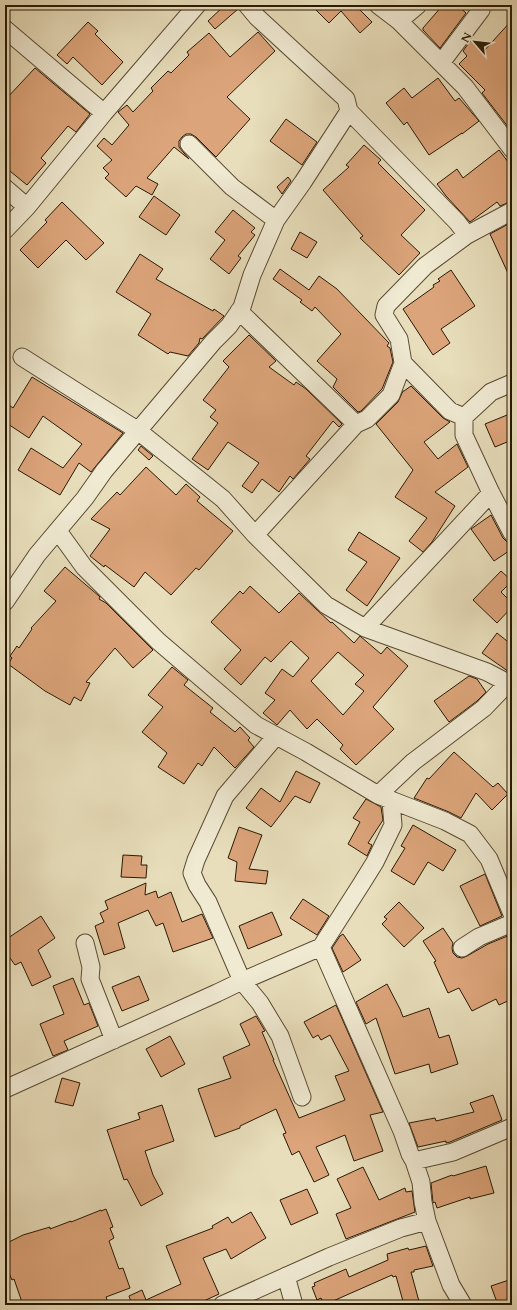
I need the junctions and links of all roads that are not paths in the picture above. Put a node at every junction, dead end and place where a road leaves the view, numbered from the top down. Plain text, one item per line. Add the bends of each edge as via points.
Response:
1 (197, 5) edge
2 (247, 5) edge
3 (378, 5) edge
4 (418, 5) edge
5 (480, 5) edge
6 (399, 21) junction
7 (5, 29) edge
8 (441, 63) junction
9 (349, 111) junction
10 (104, 113) junction
11 (189, 144) dead end
12 (511, 145) edge
13 (5, 188) edge
14 (27, 207) junction
15 (512, 211) edge
16 (276, 220) junction
17 (5, 230) edge
18 (467, 235) junction
19 (239, 311) junction
20 (22, 357) dead end
21 (403, 363) junction
22 (512, 383) edge
23 (464, 417) junction
24 (356, 424) junction
25 (137, 430) junction
26 (491, 493) junction
27 (58, 531) junction
28 (512, 533) edge
29 (256, 535) junction
30 (5, 602) edge
31 (365, 628) junction
32 (511, 682) edge
33 (276, 736) junction
34 (385, 798) junction
35 (512, 914) edge
36 (512, 923) edge
37 (85, 943) dead end
38 (321, 946) junction
39 (462, 948) dead end
40 (242, 981) junction
41 (114, 1040) junction
42 (5, 1089) edge
43 (302, 1097) dead end
44 (512, 1127) edge
45 (414, 1161) junction
46 (427, 1221) junction
47 (286, 1276) junction
48 (222, 1305) edge
49 (294, 1305) edge
50 (463, 1305) edge

1 - 10 street
2 - 9 street via 346,99
3 - 6 street
4 - 6 street
5 - 8 street via 481,10
6 - 8 street
7 - 10 street
8 - 12 street via 465,87
9 - 16 street
9 - 18 street
10 - 14 street
11 - 16 street via 232,187
13 - 14 street
14 - 17 street
15 - 18 street
16 - 19 street
18 - 21 street via 425,266 386,306 384,315 399,339
19 - 24 street
19 - 25 street via 229,326
20 - 25 street
21 - 23 street via 450,411
21 - 24 street via 391,395 367,419
22 - 23 street via 491,392
23 - 26 street via 464,435
24 - 29 street
25 - 27 street
25 - 29 street via 223,499
26 - 28 street
26 - 31 street
27 - 30 street via 37,555
27 - 33 street via 84,567 158,641 256,725
29 - 31 street via 326,605
31 - 32 street
32 - 34 street via 484,708 413,762
33 - 34 street
33 - 40 street via 225,796 192,874 208,902
34 - 35 street via 445,821 470,834 489,859
34 - 38 street via 393,825 375,862
36 - 39 street via 479,937
37 - 41 street via 91,967 90,979
38 - 40 street
38 - 45 street
40 - 41 street
40 - 43 street via 260,1003 280,1036
41 - 42 street
44 - 45 street via 453,1152
45 - 46 street via 421,1182
46 - 47 street via 394,1231
46 - 50 street via 451,1285
47 - 48 street
47 - 49 street

